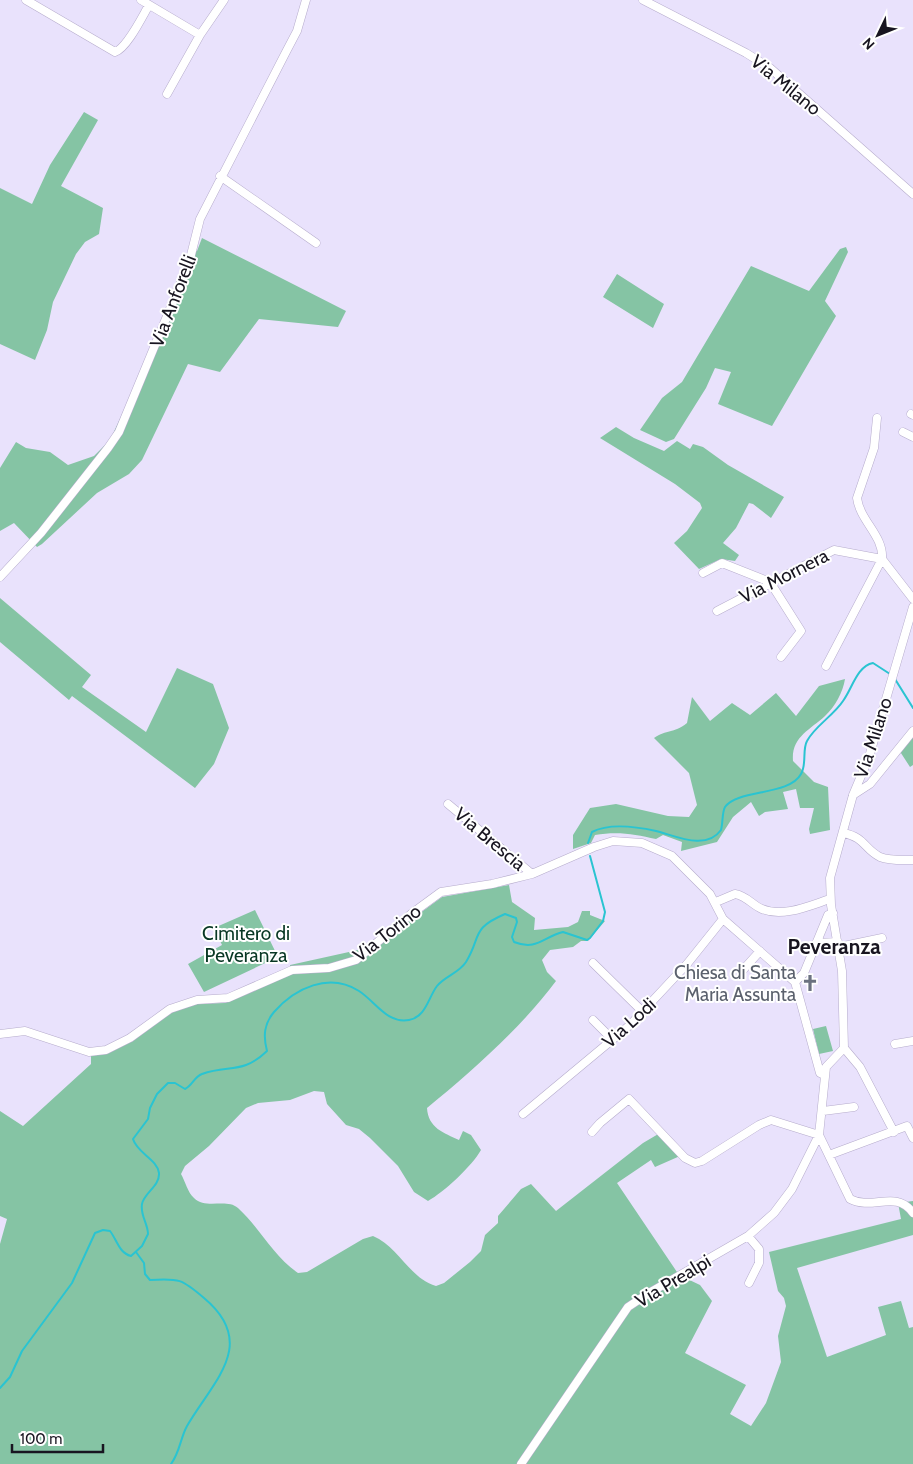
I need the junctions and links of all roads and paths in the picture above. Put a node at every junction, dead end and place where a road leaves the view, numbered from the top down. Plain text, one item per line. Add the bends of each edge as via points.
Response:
1 (26, 0) edge
2 (142, 0) edge
3 (224, 0) edge
4 (306, 0) edge
5 (643, 0) edge
6 (149, 5) junction
7 (200, 35) junction
8 (167, 94) dead end
9 (220, 176) junction
10 (913, 194) edge
11 (316, 243) dead end
12 (877, 418) dead end
13 (903, 432) dead end
14 (913, 437) edge
15 (882, 559) junction
16 (703, 573) dead end
17 (0, 577) edge
18 (770, 582) junction
19 (913, 599) edge
20 (913, 607) edge
21 (717, 611) dead end
22 (781, 657) dead end
23 (826, 666) dead end
24 (913, 731) edge
25 (853, 795) junction
26 (448, 804) dead end
27 (843, 833) junction
28 (913, 860) edge
29 (532, 874) junction
30 (830, 899) junction
31 (716, 902) junction
32 (833, 914) junction
33 (723, 919) junction
34 (882, 938) dead end
35 (816, 943) junction
36 (839, 945) junction
37 (760, 952) junction
38 (593, 962) dead end
39 (742, 971) dead end
40 (795, 982) junction
41 (643, 1012) junction
42 (593, 1020) dead end
43 (0, 1034) edge
44 (612, 1040) junction
45 (913, 1041) edge
46 (895, 1044) dead end
47 (844, 1048) junction
48 (824, 1075) junction
49 (854, 1106) dead end
50 (823, 1111) junction
51 (523, 1114) dead end
52 (592, 1132) dead end
53 (894, 1132) junction
54 (819, 1135) junction
55 (913, 1138) edge
56 (829, 1155) junction
57 (913, 1213) edge
58 (748, 1236) junction
59 (749, 1283) dead end
60 (521, 1464) edge

1 - 6 street via 115,52 120,50
2 - 6 street
3 - 7 street
4 - 9 street, Via Anforelli via 297,31
5 - 10 street, Via Milano via 770,68
6 - 7 street
7 - 8 street
9 - 11 street
9 - 17 street, Via Anforelli via 200,219 189,263 163,331 119,432 41,534
12 - 15 street via 874,448 857,498 858,506 883,548
13 - 14 street
15 - 18 street, Via Mornera via 834,550
15 - 19 street
15 - 23 street
16 - 18 street via 722,563
18 - 21 street, Via Mornera
18 - 22 street via 801,631
20 - 25 street, Via Milano via 868,757
24 - 25 street via 870,784
25 - 27 street, Via Milano
26 - 29 street, Via Brescia
27 - 28 street via 862,840 879,856
27 - 30 street, Via Milano via 832,869
29 - 31 street, Via Torino via 594,847 630,840 672,856
29 - 43 street, Via Torino via 441,892 356,960 329,968 292,970 228,998 197,1000 170,1008 130,1038 106,1050 89,1052 35,1033
30 - 31 street via 786,911 765,911 735,894
30 - 32 street, Via Milano
31 - 33 street
32 - 35 street via 828,915
32 - 36 street, Via Milano
33 - 37 street
33 - 41 street, Via Lodi
34 - 36 street
35 - 36 street
35 - 40 street via 804,973
36 - 47 street, Via Milano
37 - 39 street
37 - 40 street
38 - 41 street
40 - 48 street via 820,1074
41 - 44 street, Via Lodi
42 - 44 street
44 - 51 street, Via Lodi
45 - 46 street
47 - 48 street via 826,1067
47 - 53 street via 860,1067
48 - 50 street, Via Prealpi
49 - 50 street
50 - 54 street, Via Prealpi
52 - 54 street via 629,1099 685,1158 695,1163 771,1120
53 - 55 street via 907,1126
53 - 56 street
54 - 56 street
54 - 58 street, Via Prealpi via 787,1196 774,1213
56 - 57 street via 850,1199 870,1205 897,1200
58 - 59 street via 758,1249 759,1263
58 - 60 street, Via Prealpi via 628,1307

